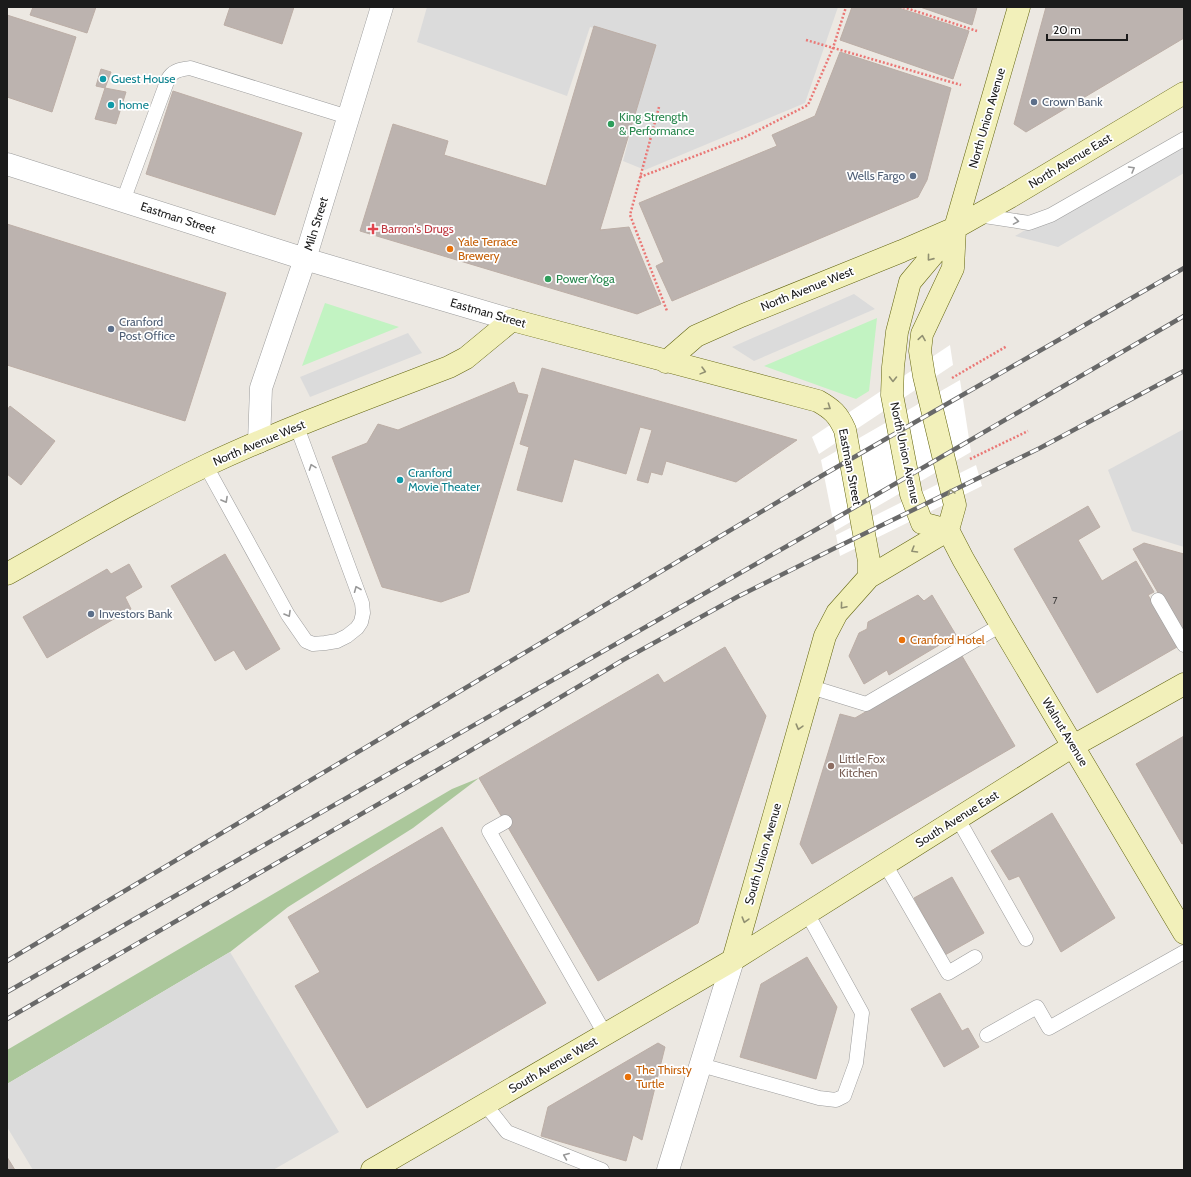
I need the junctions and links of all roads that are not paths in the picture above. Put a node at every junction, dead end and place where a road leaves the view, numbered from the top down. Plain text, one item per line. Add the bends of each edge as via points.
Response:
1 (382, 7) edge
2 (1019, 7) edge
3 (1184, 93) edge
4 (348, 117) junction
5 (1184, 139) edge
6 (7, 164) edge
7 (123, 201) junction
8 (978, 215) junction
9 (955, 228) junction
10 (305, 259) junction
11 (512, 320) junction
12 (666, 362) junction
13 (297, 427) junction
14 (259, 442) junction
15 (206, 466) junction
16 (948, 530) junction
17 (7, 574) edge
18 (869, 577) junction
19 (1158, 600) dead end
20 (1001, 625) junction
21 (1184, 645) edge
22 (1184, 684) edge
23 (811, 687) junction
24 (1073, 746) junction
25 (958, 819) junction
26 (505, 822) dead end
27 (885, 864) junction
28 (807, 913) junction
29 (1184, 933) edge
30 (1026, 938) dead end
31 (1184, 952) edge
32 (975, 957) dead end
33 (733, 960) junction
34 (605, 1034) junction
35 (987, 1035) dead end
36 (701, 1064) junction
37 (485, 1104) junction
38 (372, 1170) edge
39 (602, 1170) edge
40 (668, 1170) edge

1 - 4 street, Miln Street
2 - 9 main road, North Union Avenue
3 - 8 main road, North Avenue East
4 - 7 lane via 190,68 178,70 171,74 168,80
4 - 10 street, Miln Street
8 -> 5 lane via 1029,223 1044,218
6 - 7 street, Eastman Street
7 - 10 street, Eastman Street
8 - 9 main road, North Avenue East
9 - 12 main road, North Avenue West via 696,336
16 -> 9 main road, North Union Avenue via 954,506 920,351 922,334 953,268
9 -> 16 main road, North Union Avenue via 910,282 897,332 892,395 911,494 922,523
10 - 11 street, Eastman Street
10 - 14 street, Miln Street via 261,388
11 - 12 main road, Eastman Street
11 - 13 main road, North Avenue West via 466,358
12 -> 18 main road, Eastman Street via 818,401 831,408 845,430 869,561
13 - 14 main road, North Avenue West
15 -> 13 lane via 288,615 306,641 313,644 337,641 357,628 364,613
14 - 15 main road, North Avenue West
15 - 17 main road, North Avenue West via 142,498
16 -> 18 main road, South Union Avenue
16 - 20 main road, Walnut Avenue
18 -> 23 main road, South Union Avenue via 837,613 825,636
19 - 21 lane
20 - 23 lane via 866,704
20 - 24 main road, Walnut Avenue
22 - 24 main road, South Avenue East
23 -> 33 main road, South Union Avenue
24 - 25 main road, South Avenue East
24 - 29 main road, Walnut Avenue
25 - 27 main road, South Avenue East
25 - 30 lane
26 - 34 lane via 489,831
27 - 28 main road, South Avenue East
27 - 32 lane via 948,973
28 - 33 main road, South Avenue East
28 - 36 lane via 862,1013 856,1063 844,1096 836,1100 818,1098
31 - 35 lane via 1049,1028 1037,1007
33 - 34 main road, South Avenue West
33 - 36 street, South Union Avenue
34 - 37 main road, South Avenue West
36 - 40 street, South Union Avenue
37 - 38 main road, South Avenue West
39 -> 37 lane via 507,1132

